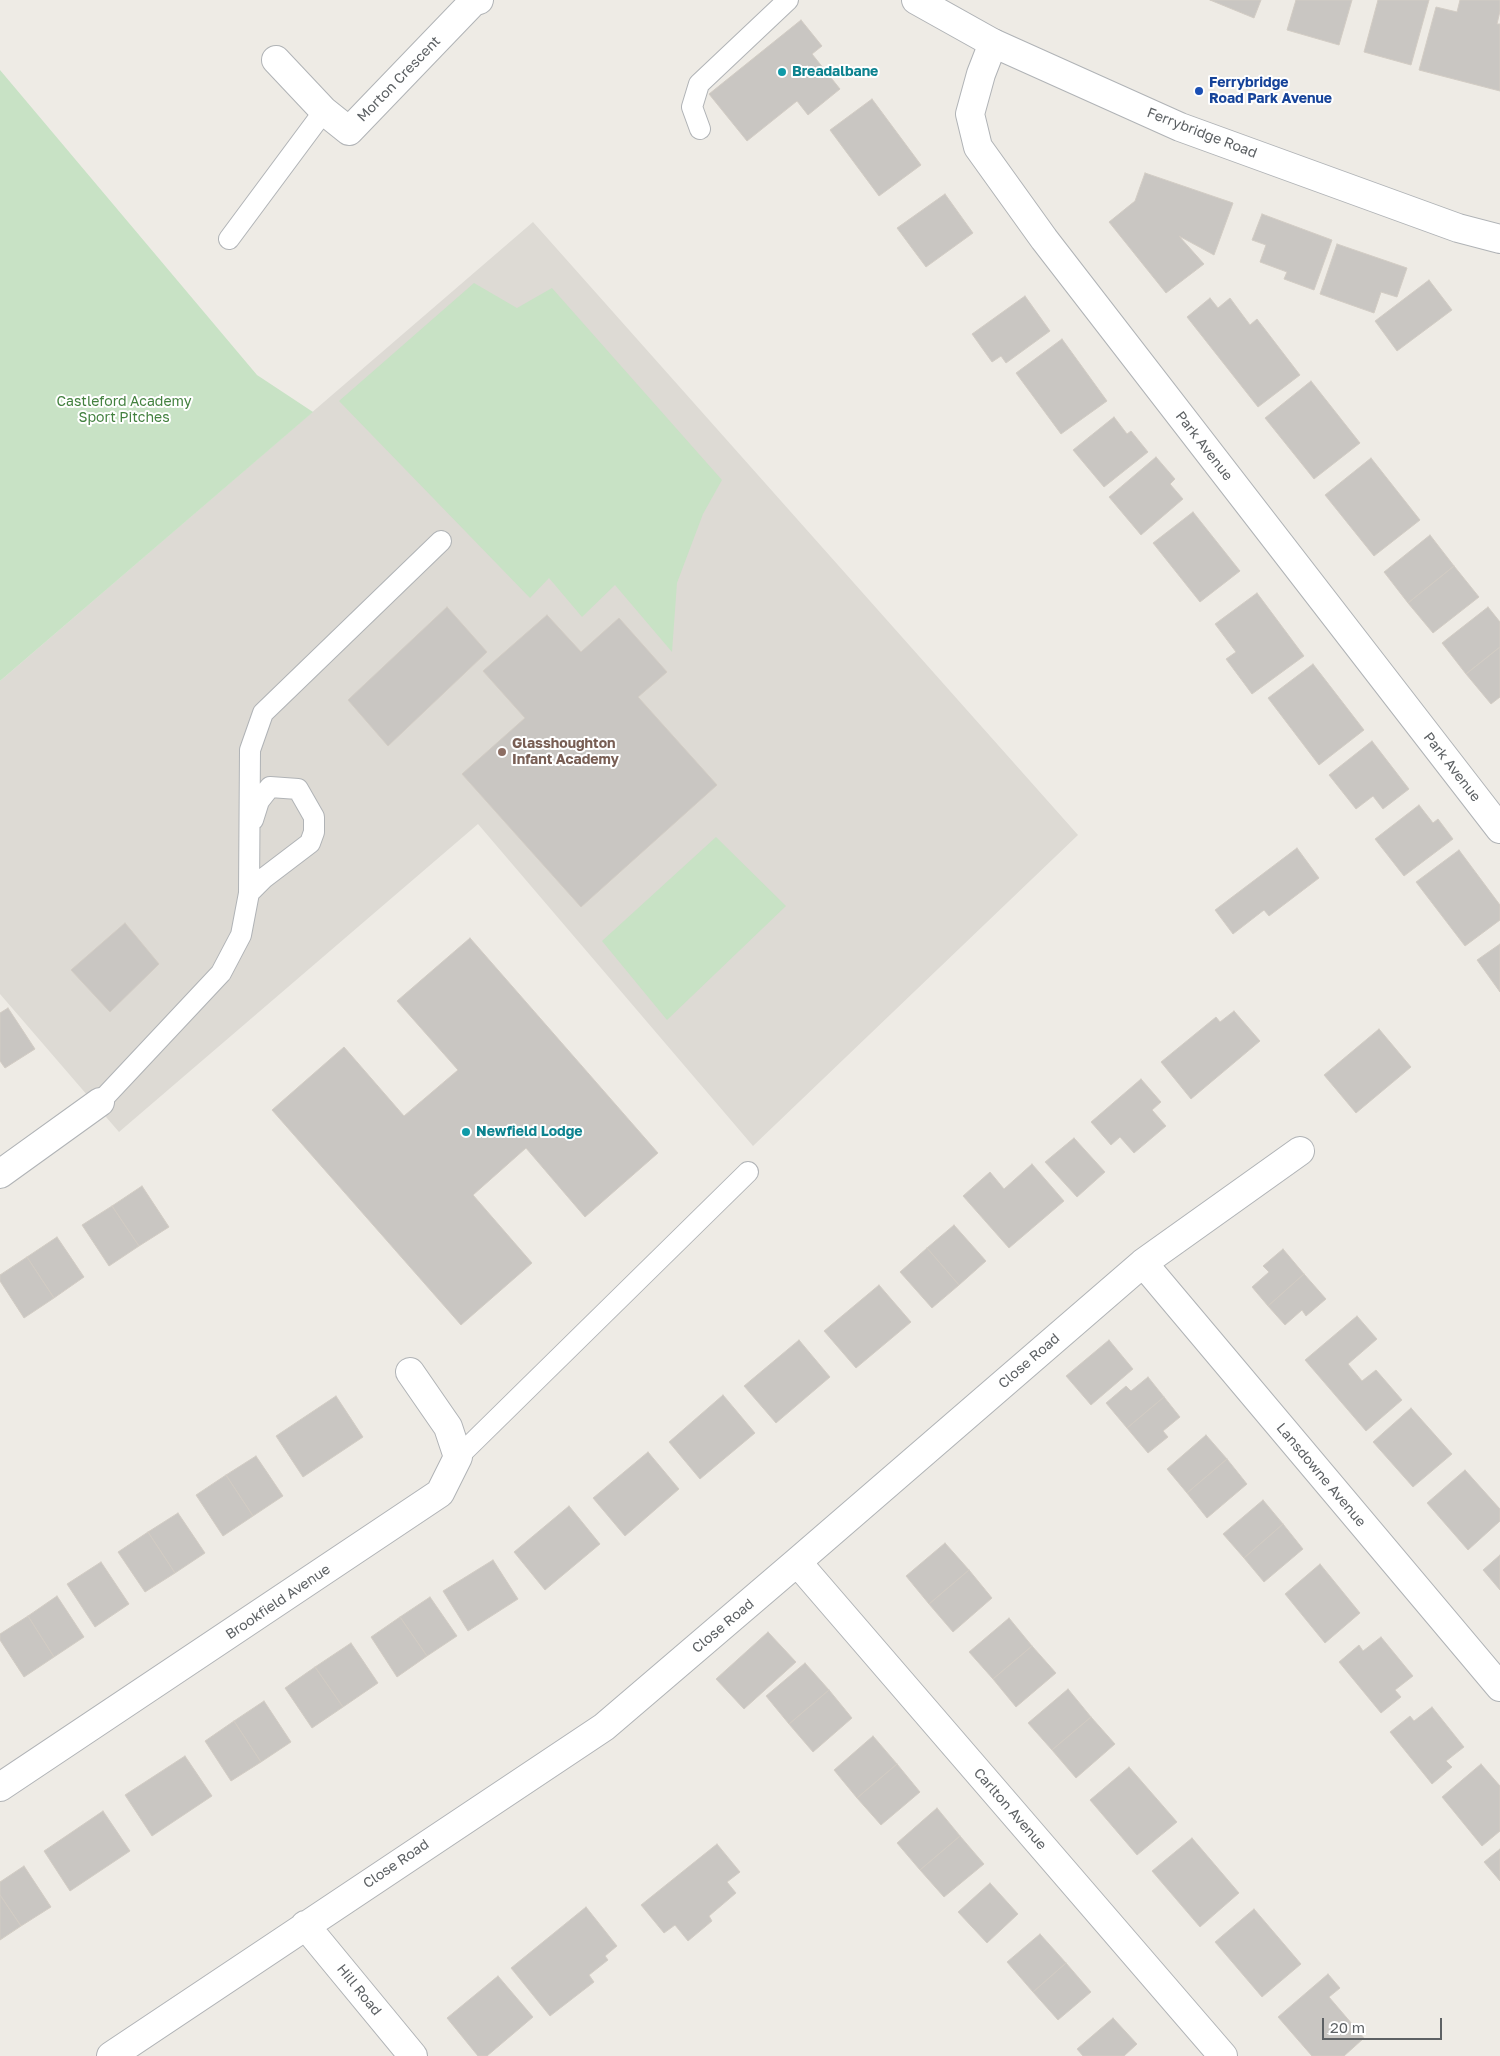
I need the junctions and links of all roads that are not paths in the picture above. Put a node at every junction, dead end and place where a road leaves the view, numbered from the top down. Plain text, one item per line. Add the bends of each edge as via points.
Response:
1 (474, 0) edge
2 (788, 0) edge
3 (916, 0) edge
4 (993, 43) junction
5 (276, 60) dead end
6 (324, 110) junction
7 (700, 129) dead end
8 (229, 239) dead end
9 (1500, 239) edge
10 (441, 541) dead end
11 (1500, 829) edge
12 (249, 831) junction
13 (249, 893) junction
14 (100, 1102) joint
15 (1300, 1151) dead end
16 (748, 1172) dead end
17 (0, 1174) edge
18 (1143, 1263) junction
19 (410, 1372) dead end
20 (458, 1457) junction
21 (797, 1562) junction
22 (1500, 1687) edge
23 (0, 1787) edge
24 (305, 1925) junction
25 (111, 2056) edge
26 (413, 2056) edge
27 (1224, 2056) edge

1 - 6 street, Morton Crescent via 349,131
2 - 7 lane via 699,84 692,106
3 - 4 street, Ferrybridge Road
4 - 9 street, Ferrybridge Road via 1180,127 1458,228
4 - 11 street, Park Avenue via 970,114 978,147 1044,239
5 - 6 street, Morton Crescent
6 - 8 lane
10 - 12 lane via 263,713 250,750
12 - 13 lane
12 - 13 lane via 259,801 270,787 298,789 314,817 310,843
13 - 14 lane via 241,935 221,972
14 - 17 street
15 - 18 street, Close Road
16 - 20 lane
18 - 21 street, Close Road
18 - 22 street, Lansdowne Avenue
19 - 20 street via 448,1427
20 - 23 street, Brookfield Avenue via 440,1494
21 - 24 street, Close Road via 604,1727
21 - 27 street, Carlton Avenue
24 - 25 street, Close Road
24 - 26 street, Hill Road

